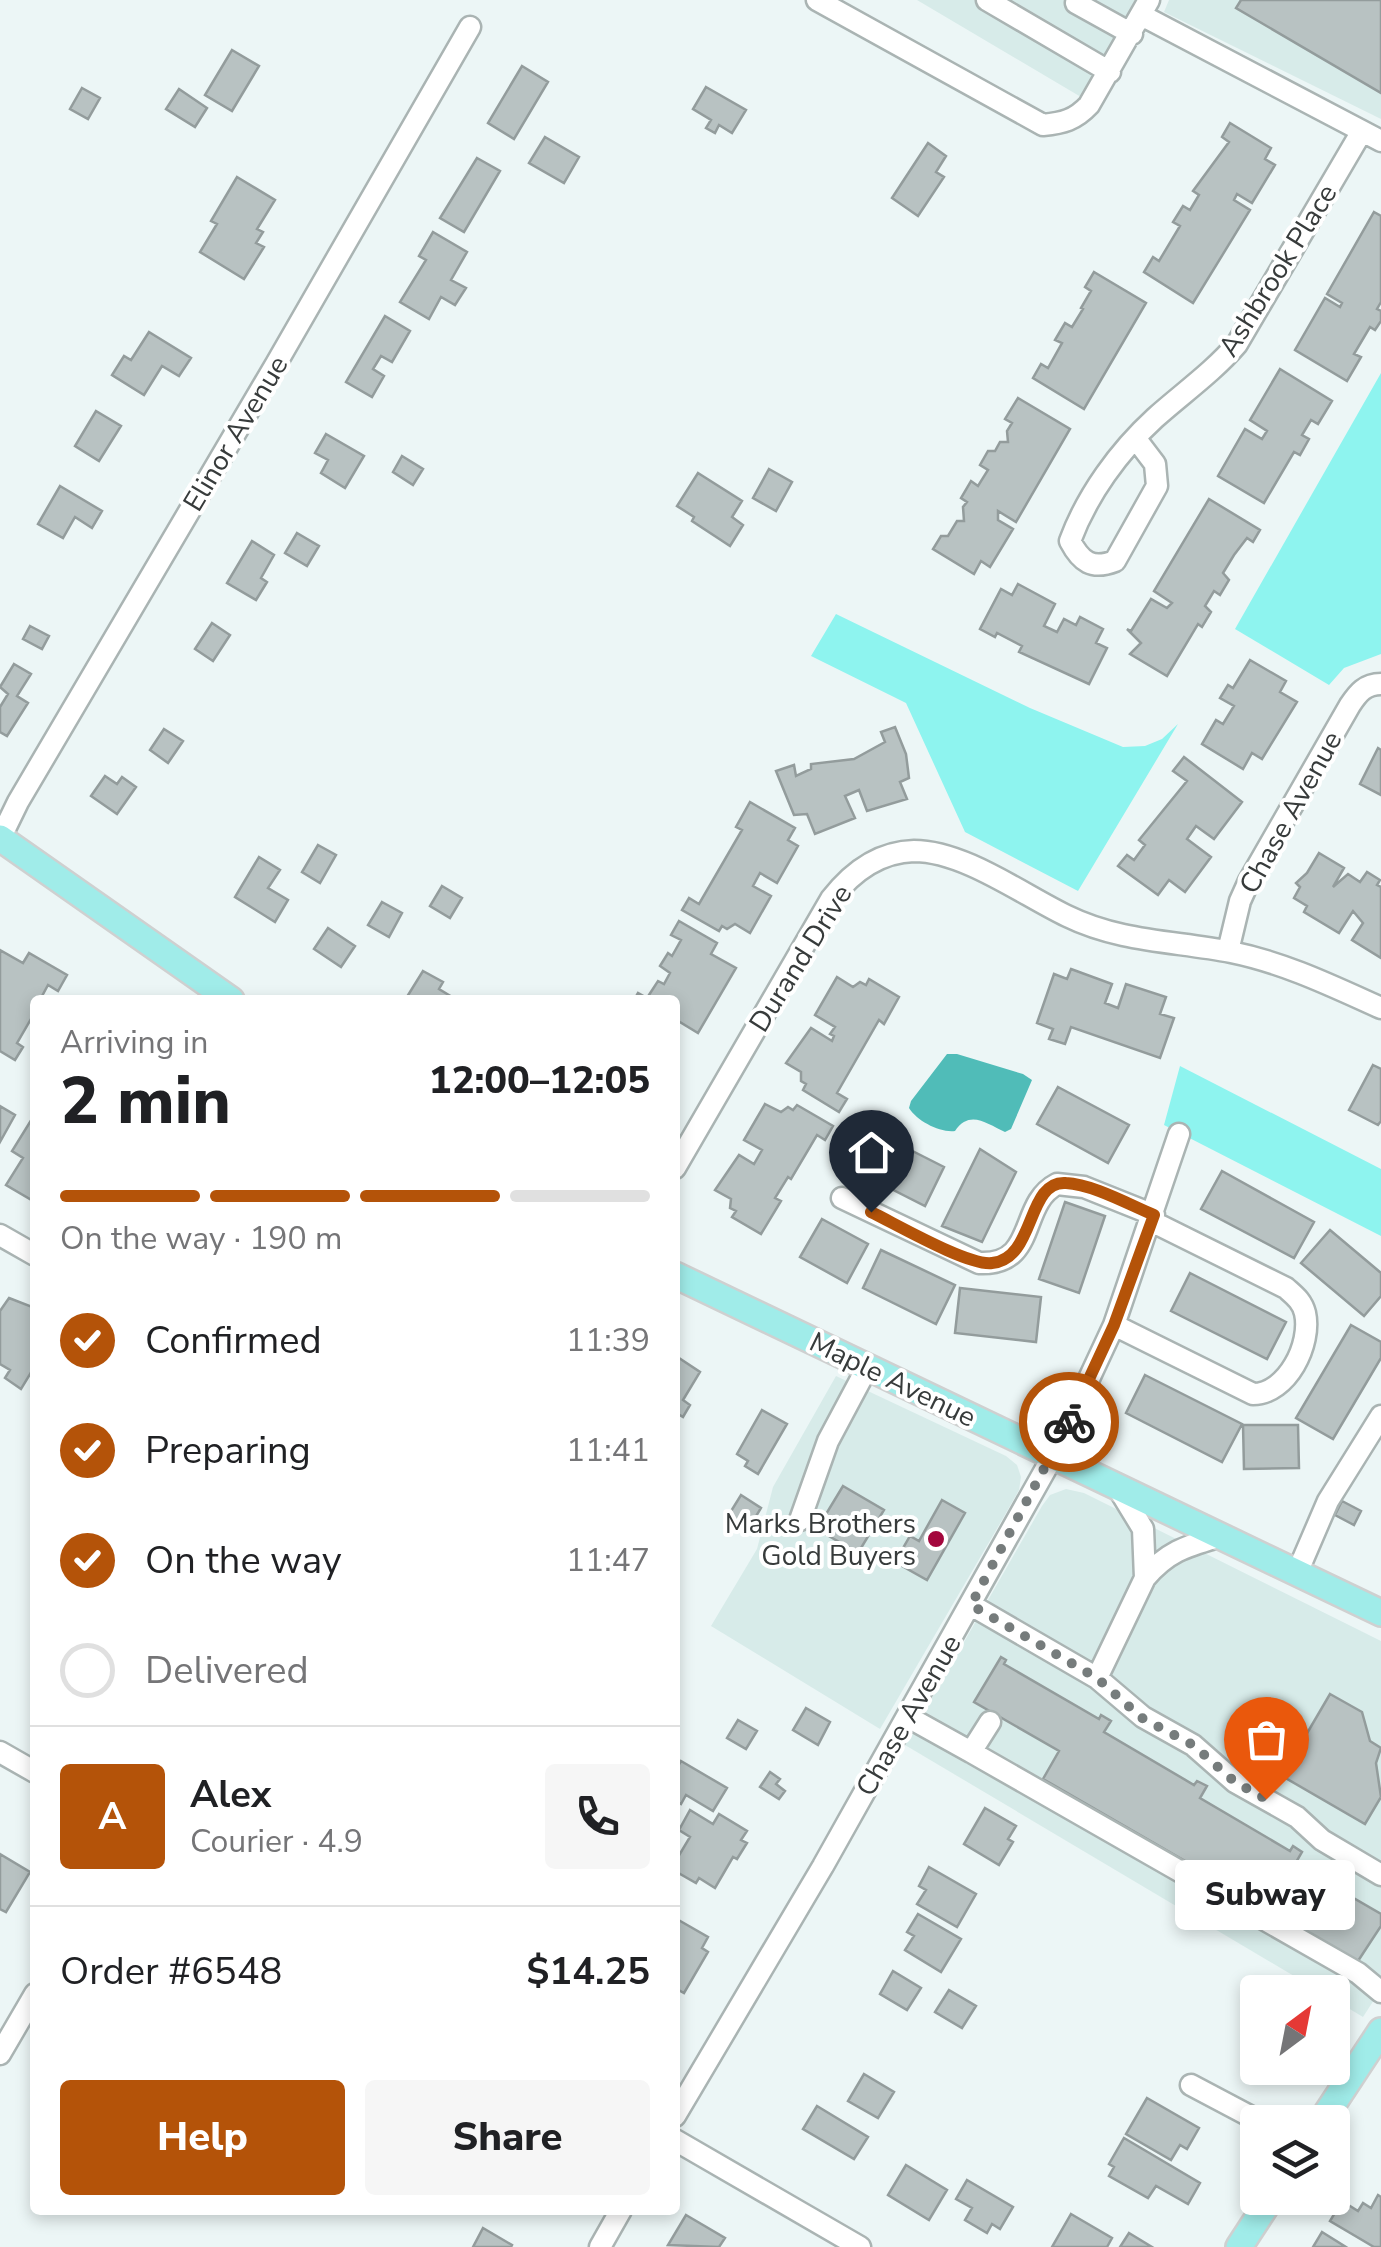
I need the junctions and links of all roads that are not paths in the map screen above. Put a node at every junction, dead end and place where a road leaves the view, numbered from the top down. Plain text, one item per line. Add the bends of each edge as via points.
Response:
1 (817, 0) edge
2 (986, 0) edge
3 (1078, 0) edge
4 (1141, 17) edge
5 (470, 27) dead end
6 (1110, 72) junction
7 (1371, 136) edge
8 (1136, 439) junction
9 (1376, 684) edge
10 (0, 838) edge
11 (1228, 952) junction
12 (224, 995) edge
13 (1381, 1008) edge
14 (1179, 1134) dead end
15 (680, 1159) edge
16 (842, 1198) dead end
17 (1153, 1218) junction
18 (0, 1235) edge
19 (30, 1252) edge
20 (680, 1277) edge
21 (1114, 1325) junction
22 (868, 1366) junction
23 (1381, 1416) edge
24 (1053, 1456) junction
25 (1118, 1488) junction
26 (800, 1520) dead end
27 (1222, 1536) junction
28 (1297, 1572) junction
29 (1145, 1578) junction
30 (971, 1605) junction
31 (1381, 1612) edge
32 (1097, 1678) junction
33 (908, 1717) junction
34 (990, 1722) dead end
35 (0, 1752) edge
36 (971, 1752) junction
37 (30, 1769) edge
38 (1381, 1875) edge
39 (1381, 1992) edge
40 (30, 2003) edge
41 (1381, 2031) edge
42 (0, 2054) edge
43 (1191, 2085) dead end
44 (1332, 2105) edge
45 (680, 2107) edge
46 (1240, 2111) edge
47 (680, 2143) edge
48 (618, 2215) edge
49 (1261, 2215) edge
50 (600, 2247) edge
51 (860, 2247) edge
52 (1239, 2247) edge

1 - 6 street via 1043,125 1078,116
2 - 6 street
3 - 4 street
4 - 6 street
4 - 7 street
5 - 10 street, Elinor Avenue
7 - 8 street, Ashbrook Place via 1237,344
8 - 8 street, Ashbrook Place via 1102,480 1070,541 1088,564 1115,561 1157,486 1154,464
9 - 11 street, Chase Avenue via 1359,692 1249,881
10 - 12 main road
11 - 13 street, Durand Drive via 1300,971
11 - 15 street, Durand Drive via 1100,930 948,856 886,856 858,870 831,898
14 - 17 street, Chase Avenue
16 - 17 street via 993,1263 1013,1253 1044,1193 1057,1184 1084,1187
17 - 21 street, Chase Avenue
17 - 21 street via 1286,1288 1300,1300 1306,1334 1286,1376 1272,1390 1253,1394
18 - 19 street
20 - 22 main road, Maple Avenue
21 - 24 street, Chase Avenue
22 - 24 main road, Maple Avenue
22 - 26 street via 828,1441
23 - 28 street via 1328,1502
24 - 25 main road, Maple Avenue
24 - 30 street, Chase Avenue
25 - 27 main road, Maple Avenue
25 - 29 street via 1143,1529
27 - 28 main road, Maple Avenue
27 - 29 street via 1179,1548
28 - 31 main road, Maple Avenue
29 - 32 street
30 - 32 street
30 - 33 street, Chase Avenue
32 - 38 street via 1142,1718 1193,1745 1235,1782
33 - 36 street
33 - 45 street, Chase Avenue
34 - 36 street
35 - 37 street
36 - 39 street
40 - 42 street
41 - 44 main road
43 - 46 street
47 - 51 street
48 - 50 street
49 - 52 main road

